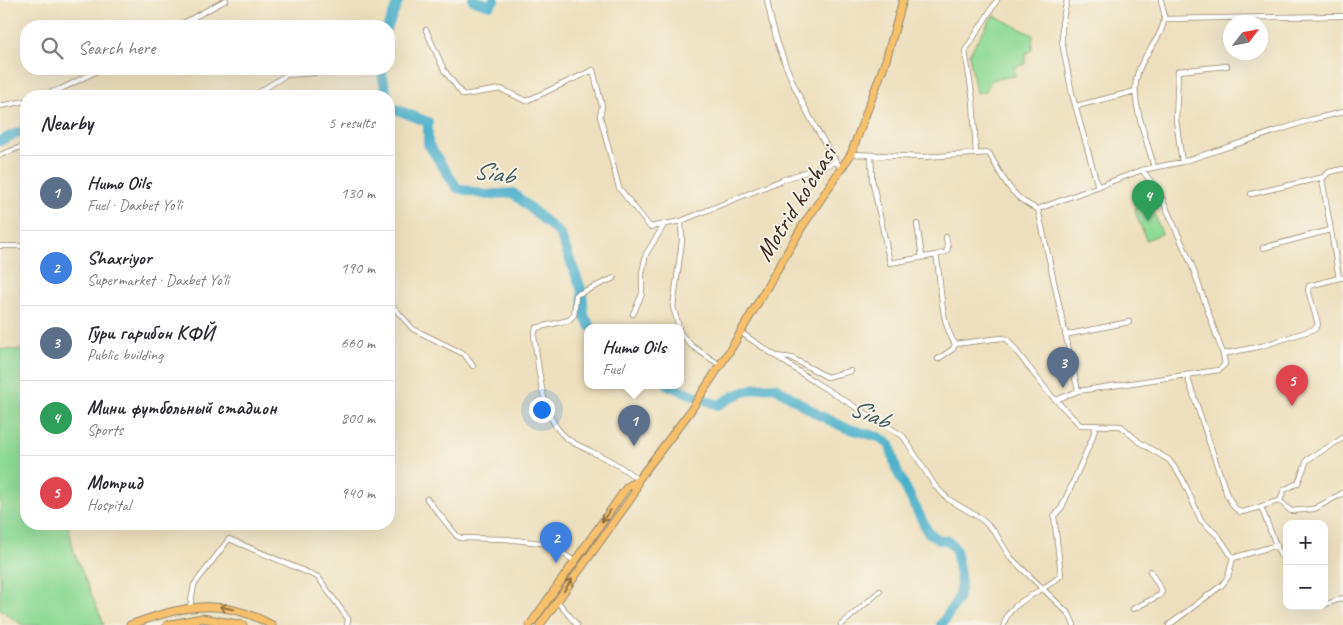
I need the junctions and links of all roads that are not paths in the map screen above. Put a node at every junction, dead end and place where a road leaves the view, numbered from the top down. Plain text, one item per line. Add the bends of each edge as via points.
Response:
1 (226, 0) edge
2 (767, 0) edge
3 (903, 0) edge
4 (998, 0) edge
5 (1066, 0) edge
6 (1161, 0) edge
7 (1343, 16) edge
8 (1164, 19) junction
9 (189, 20) edge
10 (426, 30) dead end
11 (1227, 66) dead end
12 (89, 75) edge
13 (286, 75) edge
14 (58, 90) edge
15 (262, 90) edge
16 (1136, 91) junction
17 (20, 102) edge
18 (0, 106) edge
19 (1076, 106) junction
20 (1343, 112) edge
21 (20, 147) edge
22 (851, 154) junction
23 (976, 154) junction
24 (0, 155) edge
25 (871, 155) junction
26 (836, 162) junction
27 (1182, 162) junction
28 (1154, 167) junction
29 (840, 169) junction
30 (1343, 169) edge
31 (1142, 170) junction
32 (1324, 176) junction
33 (1098, 187) junction
34 (1251, 194) dead end
35 (1038, 209) junction
36 (681, 221) junction
37 (917, 224) dead end
38 (664, 225) junction
39 (1330, 230) junction
40 (946, 237) dead end
41 (0, 246) edge
42 (20, 246) edge
43 (1263, 248) dead end
44 (936, 254) junction
45 (922, 257) junction
46 (614, 278) dead end
47 (1341, 278) edge
48 (395, 309) edge
49 (633, 314) dead end
50 (1129, 322) dead end
51 (678, 324) edge
52 (740, 332) junction
53 (1065, 335) junction
54 (684, 337) edge
55 (955, 344) junction
56 (1223, 354) junction
57 (774, 356) junction
58 (938, 359) dead end
59 (720, 365) junction
60 (473, 366) dead end
61 (851, 371) dead end
62 (1187, 376) junction
63 (1078, 391) junction
64 (1056, 400) junction
65 (1096, 425) junction
66 (1343, 438) edge
67 (638, 480) junction
68 (1343, 493) edge
69 (427, 499) dead end
70 (1280, 501) junction
71 (1261, 507) junction
72 (1277, 545) junction
73 (1283, 557) edge
74 (1233, 558) junction
75 (574, 561) junction
76 (1150, 571) dead end
77 (1043, 587) junction
78 (880, 591) dead end
79 (1343, 598) edge
80 (558, 601) junction
81 (1328, 604) edge
82 (190, 607) junction
83 (1133, 609) dead end
84 (130, 625) edge
85 (166, 625) edge
86 (243, 625) edge
87 (272, 625) edge
88 (347, 625) edge
89 (530, 625) edge
90 (540, 625) edge
91 (577, 625) edge
92 (842, 625) edge
93 (1004, 625) edge
94 (1074, 625) edge
95 (1169, 625) edge

1 - 9 street
2 - 26 street via 771,22 797,93
3 - 22 main road, Motrid ko'chasi via 886,60
4 - 23 street via 965,51
5 - 19 street via 1062,41
6 - 8 street
7 - 8 street
8 - 16 street via 1157,38 1139,67
10 - 38 street via 444,70 463,94 501,89 526,101 593,70 602,106 600,116 619,188 650,227
11 - 27 street via 1178,71 1176,120
12 - 14 street
13 - 15 street
16 - 19 street
16 - 28 street
17 - 18 street
19 - 33 street
20 - 27 street
21 - 24 street
22 - 25 street
22 - 29 main road, Motrid ko'chasi
23 - 25 street via 924,157
23 - 35 street via 988,153 1008,186 1023,203
25 - 45 street via 872,179 890,263
26 - 29 street
26 - 36 street
27 - 28 street
28 - 31 street
29 - 52 main road, Motrid ko'chasi
30 - 32 street
31 - 33 street
31 - 56 street via 1159,192 1191,263
32 - 34 street
32 - 39 street
33 - 35 street
35 - 53 street
36 - 38 street
36 - 51 street via 682,241 673,306
37 - 45 street
38 - 49 street via 646,254 642,294
39 - 43 street
39 - 47 street
40 - 44 street via 946,252
41 - 42 street
44 - 45 street
44 - 55 street via 942,297
46 - 67 street via 576,294 574,315 570,320 541,326 534,332 548,416 565,437 600,454
47 - 56 street via 1309,286 1318,324 1315,329 1262,346
48 - 60 street via 413,329 464,354
50 - 53 street
52 - 57 street
52 - 59 main road, Motrid ko'chasi
53 - 63 street
54 - 59 street
55 - 58 street
55 - 64 street via 1007,339
56 - 62 street via 1225,364 1219,370
57 - 61 street via 792,358 827,377
57 - 77 street via 903,436 935,486 948,499 994,530 1010,557
59 - 67 main road, Motrid ko'chasi via 689,413
62 - 63 street
62 - 71 street via 1234,507 1240,512
63 - 64 street
64 - 65 street via 1080,425
65 - 74 street via 1121,426 1139,442 1169,460 1182,478 1201,520
65 - 77 street via 1062,507 1054,516 1061,575
66 - 70 street via 1307,460 1298,483 1284,490
67 -> 75 main road via 627,487
80 -> 67 main road via 634,494
68 - 70 street via 1314,509 1291,511
69 - 75 street via 461,538 550,544
70 - 71 street
71 - 72 street
72 - 73 street
72 - 74 street
74 - 95 street via 1228,577 1222,585
75 - 89 main road
76 - 83 street via 1162,592
77 - 93 street via 1012,611
77 - 94 street via 1069,614
78 - 92 street
79 - 81 street
80 - 90 main road
80 - 91 street
82 - 84 main road
87 -> 82 main road via 239,611 214,606
82 - 88 street via 194,585 229,539 318,577 348,619
85 - 86 main road via 202,618

